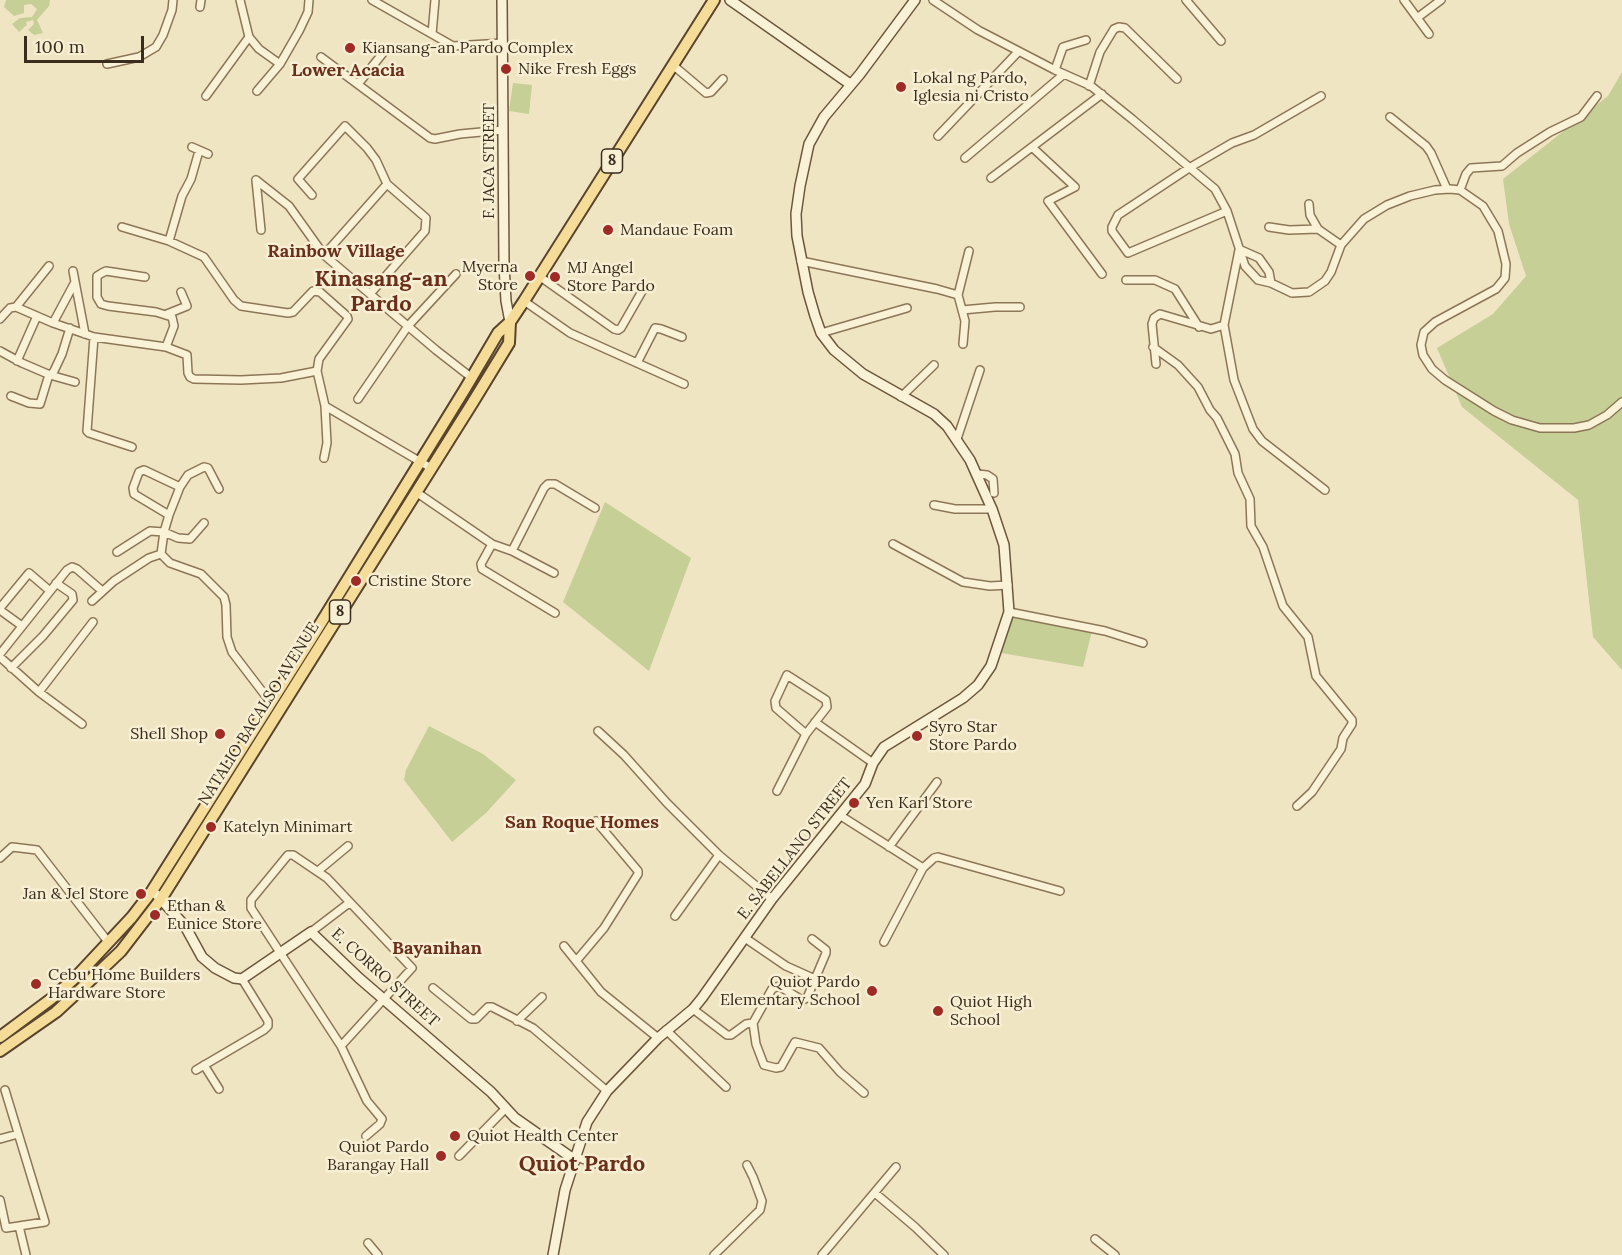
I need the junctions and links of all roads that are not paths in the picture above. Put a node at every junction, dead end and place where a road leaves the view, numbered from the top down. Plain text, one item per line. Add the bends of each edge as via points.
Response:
1 (173, 0) edge
2 (240, 0) edge
3 (309, 0) edge
4 (372, 0) edge
5 (435, 0) edge
6 (502, 0) edge
7 (714, 0) edge
8 (730, 0) edge
9 (915, 0) edge
10 (933, 0) edge
11 (1186, 0) edge
12 (1404, 0) edge
13 (1442, 0) edge
14 (1417, 18) junction
15 (432, 34) junction
16 (1429, 34) dead end
17 (249, 37) junction
18 (1086, 40) dead end
19 (1221, 41) dead end
20 (503, 43) junction
21 (1018, 52) junction
22 (383, 53) dead end
23 (321, 57) dead end
24 (107, 64) dead end
25 (280, 64) junction
26 (674, 66) junction
27 (1055, 70) junction
28 (1064, 74) junction
29 (1177, 79) dead end
30 (723, 80) dead end
31 (358, 84) junction
32 (850, 84) junction
33 (1089, 86) junction
34 (257, 91) dead end
35 (1102, 94) junction
36 (206, 96) dead end
37 (1321, 96) dead end
38 (1597, 96) dead end
39 (1390, 117) dead end
40 (503, 130) junction
41 (938, 136) dead end
42 (1033, 148) junction
43 (208, 154) dead end
44 (964, 158) dead end
45 (1189, 168) junction
46 (991, 178) dead end
47 (387, 184) junction
48 (1447, 189) junction
49 (1460, 190) junction
50 (312, 195) dead end
51 (1309, 204) dead end
52 (1227, 211) junction
53 (122, 227) dead end
54 (1269, 227) dead end
55 (1318, 229) junction
56 (261, 230) dead end
57 (169, 241) junction
58 (1341, 245) junction
59 (1240, 249) junction
60 (969, 251) dead end
61 (324, 255) junction
62 (801, 261) junction
63 (49, 266) dead end
64 (73, 272) dead end
65 (456, 274) dead end
66 (1102, 274) dead end
67 (539, 276) junction
68 (145, 277) dead end
69 (1126, 280) dead end
70 (75, 282) junction
71 (1271, 283) junction
72 (645, 286) dead end
73 (182, 292) dead end
74 (370, 294) junction
75 (958, 295) junction
76 (524, 301) junction
77 (16, 307) junction
78 (1020, 307) dead end
79 (907, 308) dead end
80 (963, 310) junction
81 (167, 314) junction
82 (37, 316) junction
83 (0, 318) edge
84 (510, 322) junction
85 (53, 323) junction
86 (1224, 325) junction
87 (408, 326) junction
88 (1199, 327) junction
89 (70, 328) junction
90 (821, 333) junction
91 (85, 334) junction
92 (94, 337) junction
93 (682, 338) dead end
94 (963, 344) dead end
95 (166, 346) junction
96 (1153, 347) junction
97 (0, 351) edge
98 (17, 361) junction
99 (637, 363) junction
100 (1156, 364) dead end
101 (934, 365) dead end
102 (980, 370) dead end
103 (317, 371) junction
104 (50, 375) junction
105 (472, 378) junction
106 (75, 382) dead end
107 (684, 384) dead end
108 (11, 396) dead end
109 (901, 397) junction
110 (358, 399) dead end
111 (1622, 402) edge
112 (325, 406) junction
113 (957, 439) junction
114 (132, 447) dead end
115 (324, 458) dead end
116 (419, 462) junction
117 (431, 468) junction
118 (977, 474) junction
119 (180, 487) junction
120 (219, 489) dead end
121 (1325, 490) dead end
122 (416, 492) junction
123 (994, 493) dead end
124 (934, 505) dead end
125 (595, 508) dead end
126 (992, 509) junction
127 (169, 515) junction
128 (204, 523) dead end
129 (164, 532) junction
130 (492, 544) junction
131 (893, 544) dead end
132 (512, 551) junction
133 (117, 552) dead end
134 (161, 554) junction
135 (554, 573) dead end
136 (56, 583) junction
137 (1008, 585) junction
138 (101, 590) junction
139 (50, 591) junction
140 (92, 601) dead end
141 (0, 609) edge
142 (1009, 612) junction
143 (555, 613) dead end
144 (93, 622) dead end
145 (21, 626) junction
146 (1143, 643) dead end
147 (0, 655) edge
148 (10, 668) junction
149 (39, 692) junction
150 (271, 703) junction
151 (815, 722) junction
152 (82, 724) dead end
153 (598, 731) dead end
154 (806, 734) junction
155 (873, 763) junction
156 (937, 782) dead end
157 (777, 791) dead end
158 (1297, 806) dead end
159 (841, 816) junction
160 (596, 821) dead end
161 (348, 846) dead end
162 (890, 847) junction
163 (718, 855) junction
164 (0, 858) edge
165 (923, 868) junction
166 (318, 872) junction
167 (152, 891) junction
168 (1060, 891) dead end
169 (161, 899) junction
170 (772, 899) junction
171 (349, 903) junction
172 (675, 916) dead end
173 (311, 932) junction
174 (745, 938) junction
175 (813, 939) dead end
176 (884, 942) dead end
177 (109, 943) junction
178 (564, 946) dead end
179 (281, 954) junction
180 (577, 960) junction
181 (242, 979) junction
182 (815, 979) junction
183 (433, 988) dead end
184 (542, 997) dead end
185 (384, 998) junction
186 (693, 1009) junction
187 (518, 1021) junction
188 (753, 1023) junction
189 (666, 1030) junction
190 (0, 1037) edge
191 (658, 1038) junction
192 (340, 1046) junction
193 (0, 1051) edge
194 (204, 1065) junction
195 (196, 1070) dead end
196 (726, 1086) dead end
197 (219, 1089) dead end
198 (4, 1090) dead end
199 (607, 1091) junction
200 (864, 1093) dead end
201 (506, 1108) junction
202 (18, 1134) junction
203 (366, 1136) dead end
204 (0, 1139) edge
205 (459, 1156) dead end
206 (575, 1159) junction
207 (597, 1164) dead end
208 (747, 1165) dead end
209 (896, 1167) dead end
210 (875, 1193) junction
211 (0, 1200) edge
212 (19, 1226) junction
213 (1095, 1239) dead end
214 (368, 1243) dead end
215 (26, 1255) edge
216 (378, 1255) edge
217 (553, 1255) edge
218 (714, 1255) edge
219 (822, 1255) edge
220 (944, 1255) edge
221 (1115, 1255) edge

1 - 24 street via 156,47 139,57
2 - 17 street
3 - 25 street via 304,22
4 - 15 street
5 - 15 street
6 - 20 street, F. JACA STREET
7 - 26 main road, NATALIO BACALSO AVENUE / 8
8 - 32 street
9 - 32 street, E. SABELLANO STREET
10 - 21 street
11 - 19 street
12 - 14 street
13 - 14 street
14 - 16 street
15 - 20 street via 453,46
17 - 25 street
17 - 36 street
18 - 27 street via 1063,47
20 - 40 street, F. JACA STREET
21 - 27 street
21 - 41 street
22 - 31 street
23 - 31 street
25 - 34 street
26 - 30 street via 706,93
26 - 67 main road, NATALIO BACALSO AVENUE / 8
27 - 28 street
28 - 33 street
28 - 44 street
29 - 33 street via 1125,28 1119,27 1100,52
31 - 40 street via 430,138
32 - 62 street, E. SABELLANO STREET via 824,117 806,153 796,214
33 - 35 street
35 - 42 street
35 - 45 street
37 - 45 street
38 - 49 street via 1581,117 1550,132 1502,166 1471,168
39 - 48 street via 1426,146
40 - 84 street, F. JACA STREET via 504,265
42 - 46 street
42 - 66 street via 1075,187 1048,201
43 - 57 street via 195,149 191,179
45 - 52 street via 1215,189
45 - 52 street via 1118,215 1112,231 1128,253
47 - 50 street via 376,160 345,126 298,179
47 - 61 street
47 - 74 street via 427,223 425,231
48 - 49 street
48 - 58 street via 1387,205 1364,219
49 - 111 street via 1483,206 1498,231 1506,264 1504,278 1496,289 1434,322 1424,332 1423,355 1432,369 1494,411 1540,428 1589,425
51 - 55 street
52 - 59 street
53 - 57 street
54 - 55 street
55 - 58 street
56 - 61 street via 256,180 289,206
57 - 103 street via 204,256 241,306 288,313 313,291 320,292 348,320 319,359
58 - 71 street via 1331,272 1315,290 1292,293
59 - 71 street via 1259,258
59 - 71 street via 1245,266 1258,280
59 - 86 street
60 - 75 street
61 - 74 street
62 - 75 street
62 - 90 street, E. SABELLANO STREET
63 - 77 street
64 - 70 street
65 - 87 street
67 - 72 street via 618,330
67 - 76 main road, NATALIO BACALSO AVENUE / 8
68 - 81 street via 106,271 97,276 97,297 108,306
69 - 88 street via 1155,280 1175,289
70 - 85 street
70 - 91 street
73 - 81 street via 187,306
74 - 87 street
75 - 80 street
76 - 84 main road, NATALIO BACALSO AVENUE / 8
76 - 99 street via 570,333
77 - 82 street
77 - 83 street
78 - 80 street
79 - 90 street
80 - 94 street
81 - 95 street via 174,326
82 - 85 street
82 - 98 street
84 - 105 main road, NATALIO BACALSO AVENUE / 8 via 498,333
84 - 117 main road, NATALIO BACALSO AVENUE / 8 via 509,343
85 - 89 street
86 - 88 street
86 - 121 street via 1233,380 1253,429 1262,441
87 - 105 street
87 - 110 street
88 - 96 street via 1160,314 1152,324
89 - 91 street
89 - 104 street via 58,365
90 - 109 street, E. SABELLANO STREET via 854,368
91 - 92 street
92 - 95 street
92 - 114 street via 87,431
93 - 99 street via 655,328
95 - 103 street via 187,355 188,373 194,379 281,378
96 - 100 street
96 - 158 street via 1178,365 1198,387 1235,453 1238,473 1250,499 1251,526 1263,547 1283,605 1308,637 1316,676 1352,720 1341,749 1312,792
97 - 98 street
98 - 104 street
99 - 107 street
101 - 109 street
102 - 113 street
103 - 112 street
104 - 106 street
104 - 108 street via 40,404
105 - 116 main road, NATALIO BACALSO AVENUE / 8
109 - 113 street, E. SABELLANO STREET via 934,414
112 - 115 street
112 - 116 street
113 - 118 street, E. SABELLANO STREET
116 - 117 street
116 - 150 main road, NATALIO BACALSO AVENUE / 8
117 - 122 main road, NATALIO BACALSO AVENUE / 8
118 - 123 street via 993,479
118 - 126 street, E. SABELLANO STREET
119 - 120 street via 188,475 204,467
119 - 127 street
119 - 127 street via 144,470 139,472 132,488 134,494
122 - 130 street
122 - 169 main road, NATALIO BACALSO AVENUE / 8
124 - 126 street
125 - 132 street via 555,484 548,484
126 - 137 street, E. SABELLANO STREET via 1004,545
127 - 129 street
128 - 129 street via 190,539
129 - 133 street via 150,531
129 - 134 street
130 - 132 street
130 - 143 street via 482,569
131 - 137 street via 963,582
132 - 135 street
134 - 138 street
134 - 150 street via 170,562 201,574 224,597 226,637 232,652
136 - 138 street via 72,567
136 - 139 street
136 - 148 street via 72,594 73,600
137 - 142 street, E. SABELLANO STREET
138 - 140 street
139 - 141 street via 29,573
139 - 145 street
141 - 145 street
142 - 146 street via 1105,631
142 - 155 street, E. SABELLANO STREET via 991,666 978,685 884,747
144 - 149 street
145 - 147 street
147 - 148 street
148 - 149 street
149 - 152 street
150 - 167 main road, NATALIO BACALSO AVENUE / 8
151 - 154 street
151 - 154 street via 827,707 826,700 788,675 775,700 776,708
151 - 155 street
153 - 163 street
154 - 157 street
155 - 159 street, E. SABELLANO STREET via 865,784
156 - 162 street
159 - 162 street
159 - 170 street, E. SABELLANO STREET
160 - 180 street via 638,873 604,927
161 - 166 street
162 - 165 street
163 - 170 street
163 - 172 street
164 - 177 street via 12,847 37,850
165 - 168 street via 938,857
165 - 176 street
166 - 171 street
166 - 179 street via 288,855 251,900 251,908
167 - 169 street
167 - 177 main road, NATALIO BACALSO AVENUE / 8
169 - 181 street via 184,926 202,957 215,968
169 - 193 main road, NATALIO BACALSO AVENUE / 8 via 121,951 82,988 56,1012
170 - 174 street, E. SABELLANO STREET
171 - 173 street
171 - 185 street via 412,968
173 - 179 street, E. CORRO STREET
173 - 185 street, E. CORRO STREET
174 - 182 street via 786,966
174 - 186 street, E. SABELLANO STREET
175 - 182 street via 826,950
177 - 190 main road, NATALIO BACALSO AVENUE / 8 via 51,999
178 - 180 street
179 - 181 street, E. CORRO STREET
179 - 192 street
180 - 191 street via 601,992
181 - 194 street via 268,1026
182 - 188 street via 805,1000 779,986 772,989
183 - 187 street via 471,1019 488,1007
184 - 187 street
185 - 192 street
185 - 201 street, E. CORRO STREET
186 - 188 street via 727,1035
186 - 189 street, E. SABELLANO STREET
187 - 199 street via 532,1028
188 - 200 street via 756,1044 766,1066 781,1066 792,1043 797,1041 819,1048
189 - 191 street, E. SABELLANO STREET
189 - 196 street
191 - 199 street, E. SABELLANO STREET
192 - 203 street via 367,1101 382,1119
194 - 195 street
194 - 197 street
198 - 202 street
199 - 206 street, E. SABELLANO STREET via 587,1122
201 - 205 street
201 - 206 street, E. CORRO STREET
202 - 204 street
202 - 212 street via 45,1222
206 - 207 street
206 - 217 street, E. SABELLANO STREET
208 - 218 street via 762,1201 760,1210
209 - 210 street
210 - 219 street
210 - 220 street
211 - 212 street via 6,1228
212 - 215 street
213 - 221 street
214 - 216 street

